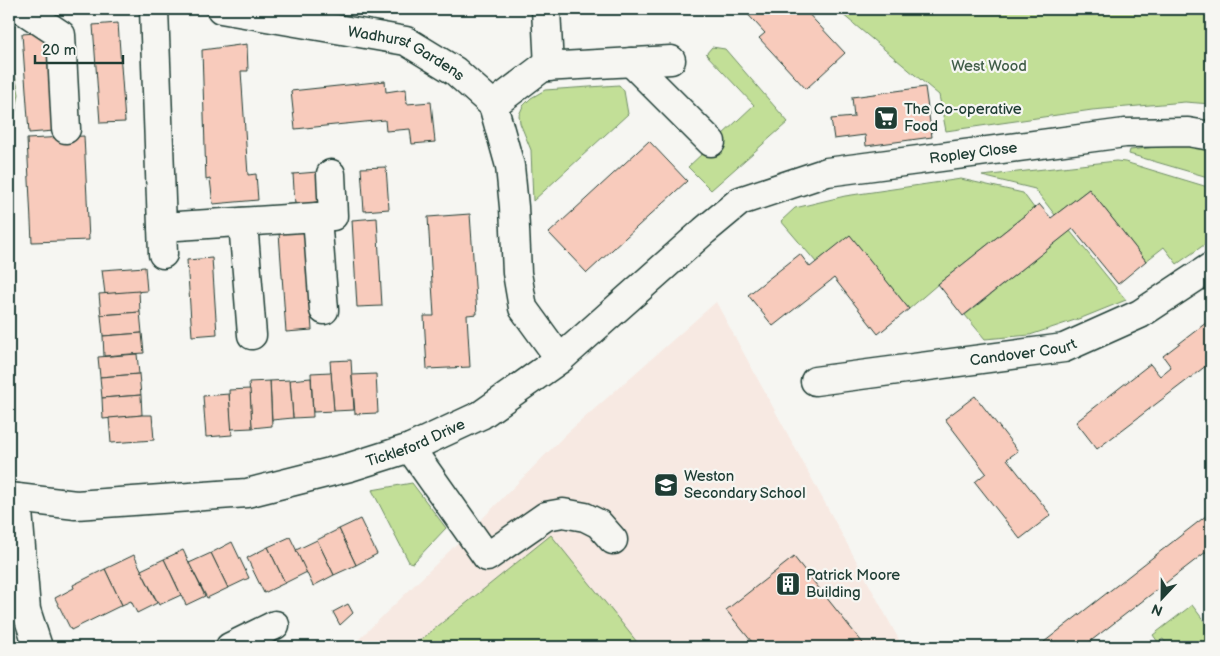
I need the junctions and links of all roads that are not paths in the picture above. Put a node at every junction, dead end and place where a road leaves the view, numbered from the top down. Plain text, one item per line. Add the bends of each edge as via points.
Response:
1 (22, 9) edge
2 (154, 9) edge
3 (221, 9) edge
4 (546, 9) edge
5 (671, 60) dead end
6 (631, 62) junction
7 (549, 67) junction
8 (493, 105) junction
9 (66, 129) dead end
10 (1211, 136) edge
11 (711, 142) dead end
12 (330, 174) dead end
13 (740, 202) joint
14 (317, 217) junction
15 (243, 222) junction
16 (162, 227) junction
17 (163, 254) dead end
18 (1211, 267) edge
19 (324, 310) dead end
20 (252, 335) dead end
21 (560, 360) junction
22 (815, 381) dead end
23 (410, 448) junction
24 (13, 498) edge
25 (613, 540) dead end
26 (275, 625) dead end
27 (38, 647) edge
28 (230, 647) edge

1 - 9 street via 61,35
2 - 16 street
3 - 8 street, Wadhurst Gardens via 406,41 455,71
4 - 7 street
5 - 6 street
6 - 7 street
6 - 11 street
7 - 8 street via 543,67
8 - 21 street via 510,166 517,273 523,308
10 - 13 street, Ropley Close via 1188,132 1125,133 827,172
12 - 14 street via 333,216
13 - 21 street, Tickleford Drive
14 - 15 street
14 - 19 street
15 - 16 street
15 - 20 street
16 - 17 street
18 - 22 street, Candover Court via 1140,314 1064,348
21 - 23 street, Tickleford Drive via 481,415
23 - 24 street, Tickleford Drive via 247,493 76,505
23 - 25 street via 487,557 546,516 563,514 585,518 599,524
24 - 27 street, Tickleford Drive via 26,610
26 - 28 street

